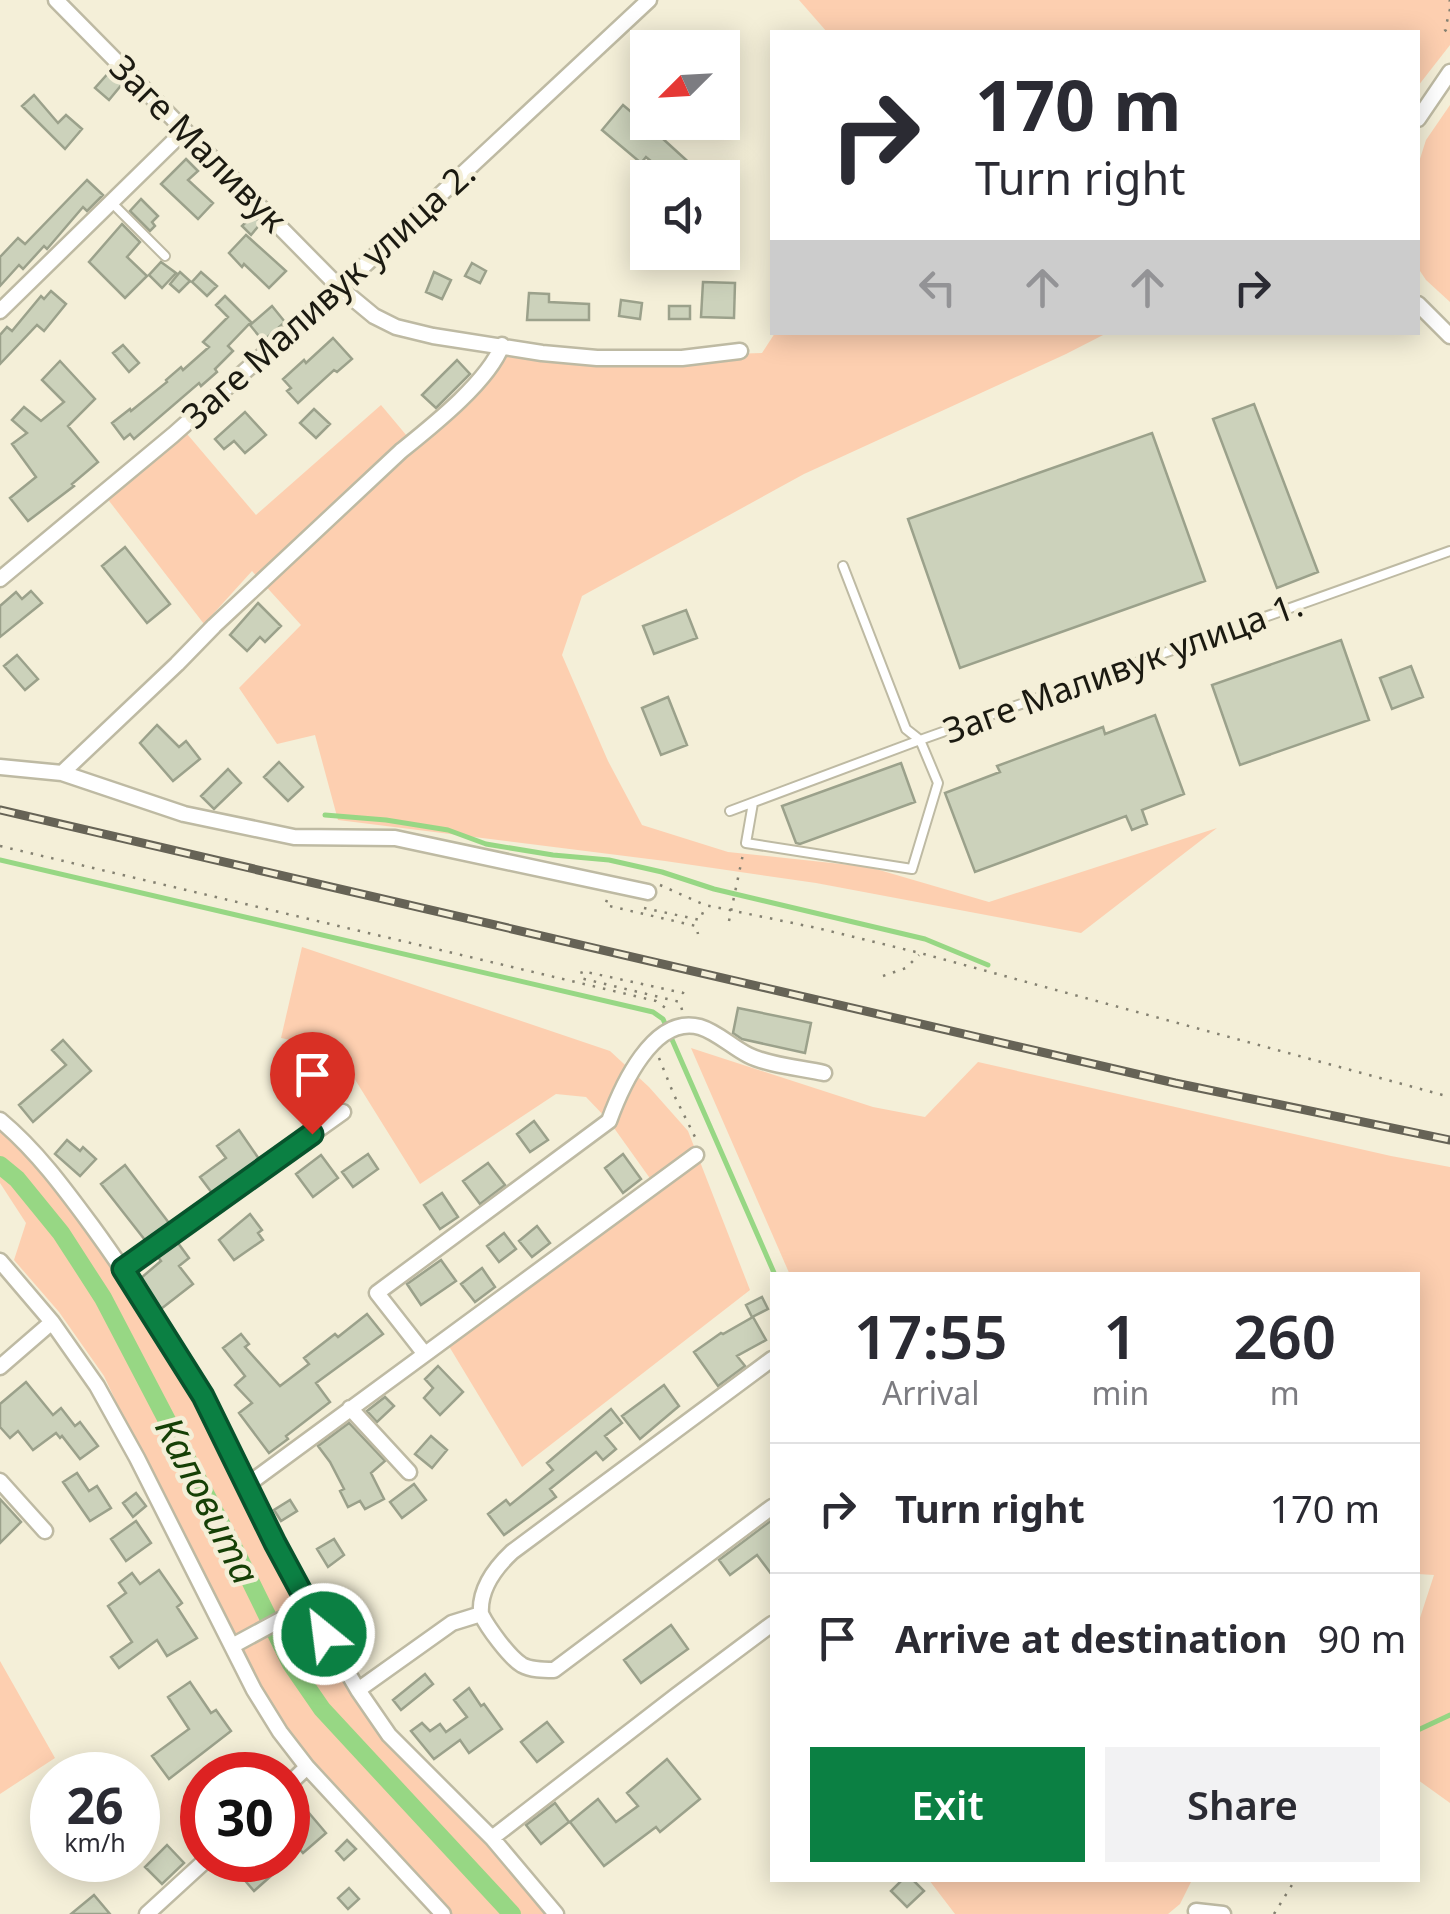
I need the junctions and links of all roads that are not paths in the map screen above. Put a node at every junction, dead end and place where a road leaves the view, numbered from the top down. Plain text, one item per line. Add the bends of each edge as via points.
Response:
1 (56, 0) edge
2 (649, 0) edge
3 (1450, 72) edge
4 (1420, 115) edge
5 (184, 132) junction
6 (112, 204) junction
7 (166, 256) dead end
8 (340, 287) junction
9 (1420, 306) edge
10 (0, 310) edge
11 (1450, 336) edge
12 (502, 345) junction
13 (740, 350) dead end
14 (1450, 551) edge
15 (843, 566) dead end
16 (0, 579) edge
17 (920, 740) junction
18 (0, 767) edge
19 (62, 773) junction
20 (753, 802) junction
21 (730, 811) dead end
22 (648, 892) road end
23 (824, 1073) dead end
24 (343, 1112) dead end
25 (0, 1120) edge
26 (696, 1155) road end
27 (0, 1261) edge
28 (123, 1269) junction
29 (52, 1322) junction
30 (424, 1353) junction
31 (770, 1360) edge
32 (0, 1367) edge
33 (350, 1408) junction
34 (409, 1472) dead end
35 (0, 1481) edge
36 (247, 1485) junction
37 (770, 1508) edge
38 (45, 1531) dead end
39 (308, 1605) junction
40 (481, 1614) junction
41 (770, 1625) edge
42 (238, 1643) junction
43 (358, 1690) junction
44 (296, 1752) edge
45 (310, 1769) edge
46 (492, 1838) junction
47 (182, 1882) edge
48 (1196, 1910) dead end
49 (147, 1914) edge
50 (443, 1914) edge
51 (556, 1914) edge
52 (1224, 1914) edge

1 - 5 street, Заге Маливук
2 - 8 street, Заге Маливук улица 2.
3 - 4 street
5 - 6 street
5 - 8 street, Заге Маливук
6 - 7 lane
6 - 10 street
8 - 12 street, Заге Маливук via 396,327
8 - 16 street, Заге Маливук улица 2.
9 - 11 street
12 - 13 street, Заге Маливук via 598,358
12 - 19 street via 498,358 433,425
14 - 17 lane, Заге Маливук улица 1.
15 - 17 lane, Заге Маливук улица 1. via 906,729
17 - 20 lane
17 - 20 lane via 938,783 912,869 746,843
18 - 19 street
19 - 22 street via 184,814 294,838 395,838
20 - 21 lane
23 - 30 street via 751,1056 703,1028 683,1026 656,1041 622,1087 608,1121 377,1293
24 - 28 street
25 - 28 street via 42,1162
26 - 30 street
27 - 29 street
28 - 36 street via 203,1396
29 - 32 street
29 - 42 street via 97,1386
30 - 33 street
31 - 40 street via 512,1552 485,1588
33 - 34 street
33 - 36 street
35 - 38 street
36 - 39 street
37 - 40 street via 554,1670 519,1663
39 - 42 street
39 - 43 street
40 - 43 street via 452,1623
41 - 46 street
42 - 44 street
43 - 46 street via 389,1735
45 - 50 street
46 - 51 street
47 - 49 street
48 - 52 street

